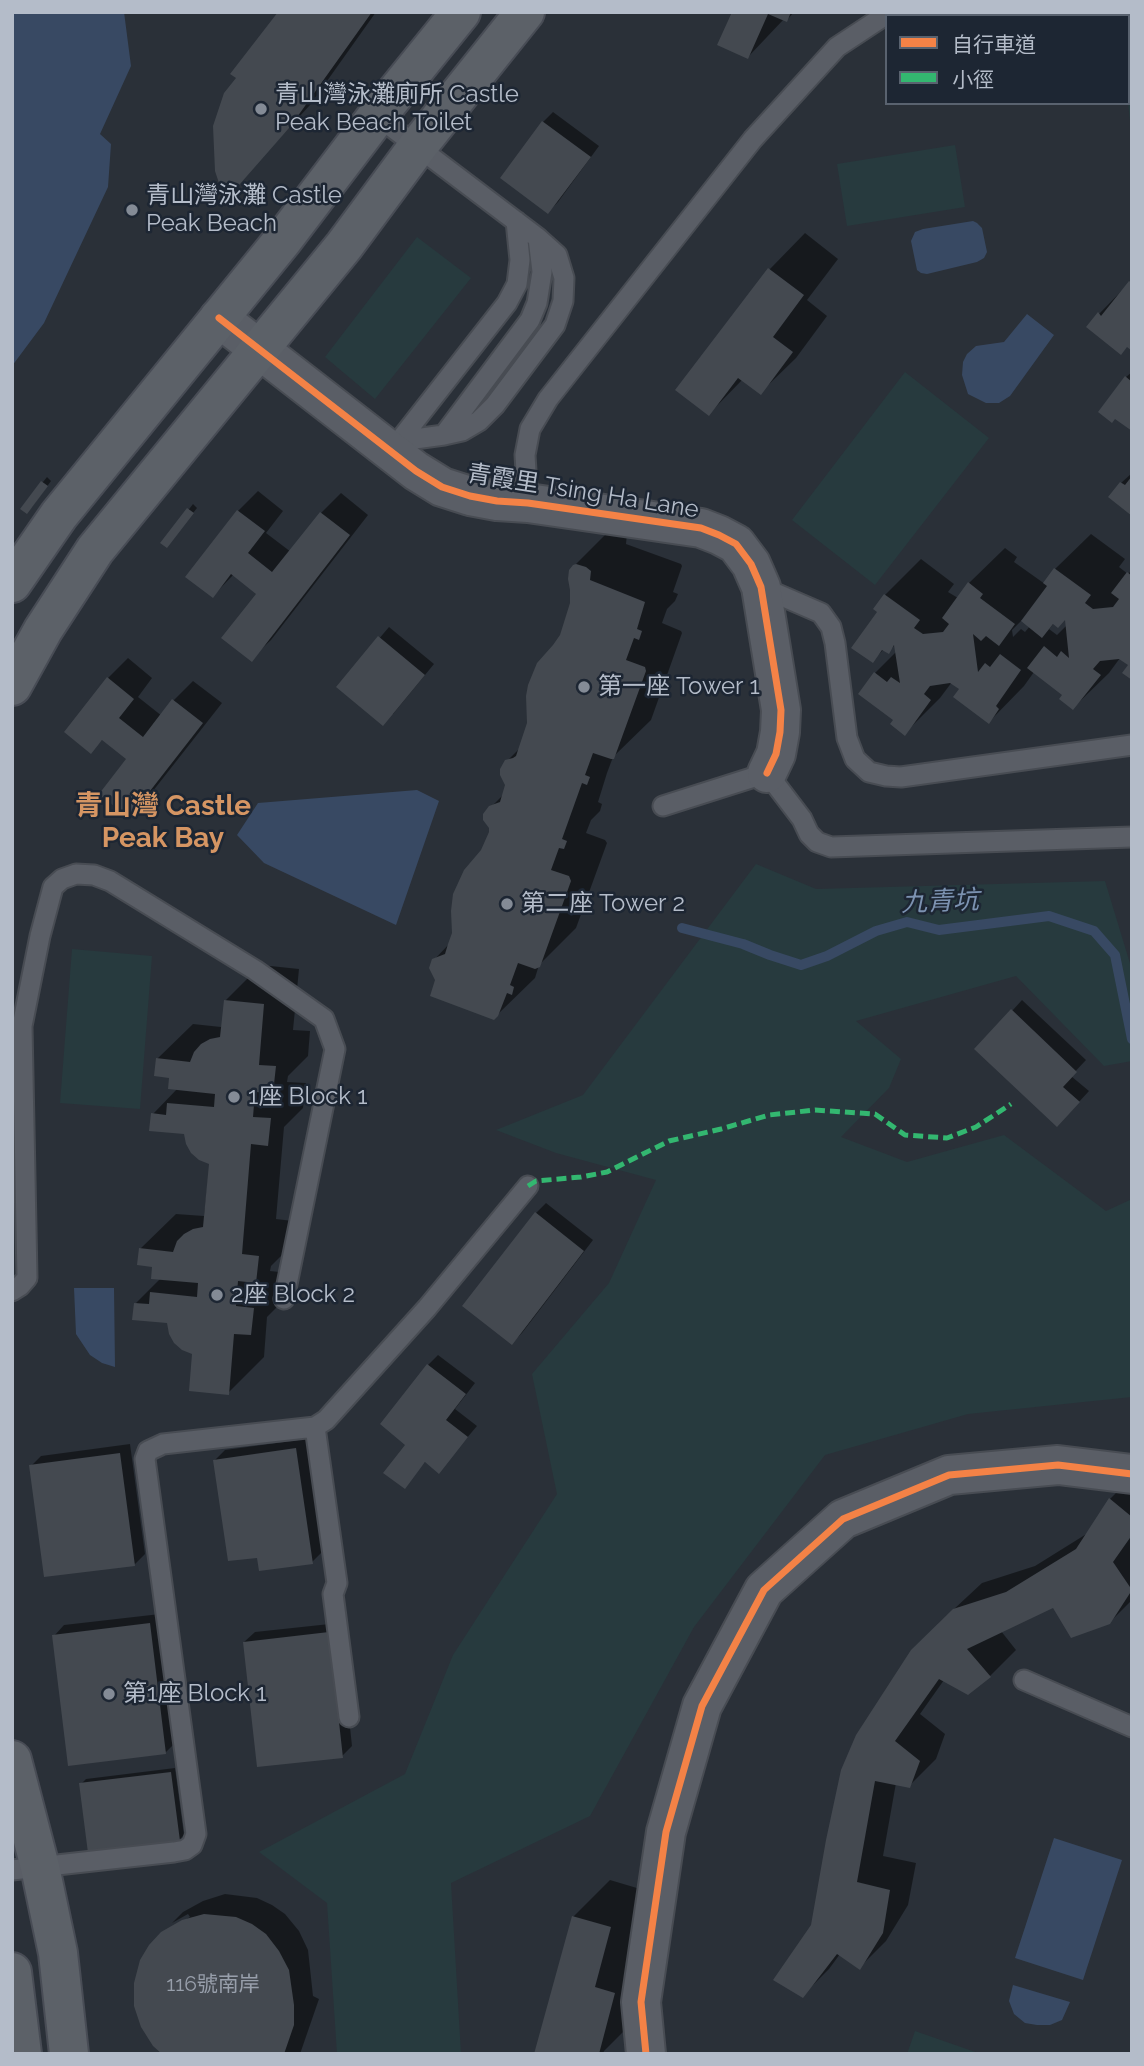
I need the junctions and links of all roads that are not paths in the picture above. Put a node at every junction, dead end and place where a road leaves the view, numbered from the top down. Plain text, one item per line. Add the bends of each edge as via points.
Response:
1 (461, 12) edge
2 (525, 12) edge
3 (885, 15) edge
4 (377, 116) junction
5 (418, 146) junction
6 (516, 221) junction
7 (219, 318) junction
8 (259, 350) junction
9 (395, 446) junction
10 (528, 503) junction
11 (12, 583) edge
12 (761, 587) junction
13 (12, 686) edge
14 (1132, 745) edge
15 (766, 773) junction
16 (663, 806) dead end
17 (1132, 837) edge
18 (528, 1186) dead end
19 (12, 1291) edge
20 (284, 1299) dead end
21 (315, 1427) junction
22 (1132, 1474) edge
23 (1024, 1680) dead end
24 (349, 1717) dead end
25 (1132, 1727) edge
26 (12, 1760) edge
27 (26, 1869) edge
28 (12, 1972) edge
29 (22, 2054) edge
30 (69, 2054) edge
31 (646, 2054) edge

1 - 4 main road
2 - 5 main road
3 - 10 lane via 837,47 752,139 548,399 530,429 525,455
4 - 5 lane
4 - 7 main road
5 - 6 lane
5 - 8 main road
6 - 9 lane via 520,260 517,284 507,303
6 - 9 lane via 557,255 564,278 555,325 479,421 462,431
7 - 8 street, 青霞里 Tsing Ha Lane
7 - 11 main road via 59,515
8 - 9 street, 青霞里 Tsing Ha Lane
8 - 13 main road via 95,550
9 - 10 street, 青霞里 Tsing Ha Lane via 416,471 442,487 470,496
10 - 12 street, 青霞里 Tsing Ha Lane via 701,528 736,544
12 - 14 lane via 821,613 831,627 847,738 855,759 869,772 901,777
12 - 15 street, 青霞里 Tsing Ha Lane via 781,710 776,754
15 - 16 lane
15 - 17 lane via 809,834 831,847
18 - 21 lane via 427,1308
19 - 20 lane via 27,1278 22,1026 53,887 76,874 110,881 255,970 324,1019 335,1049
21 - 24 lane via 337,1583 333,1594
21 - 27 lane via 163,1444 148,1451 145,1459 196,1834 185,1850
22 - 31 street via 1058,1465 949,1475 842,1519 764,1590 702,1706 666,1832 641,2002
23 - 25 lane
26 - 27 main road
27 - 30 main road via 58,1953
28 - 29 main road

